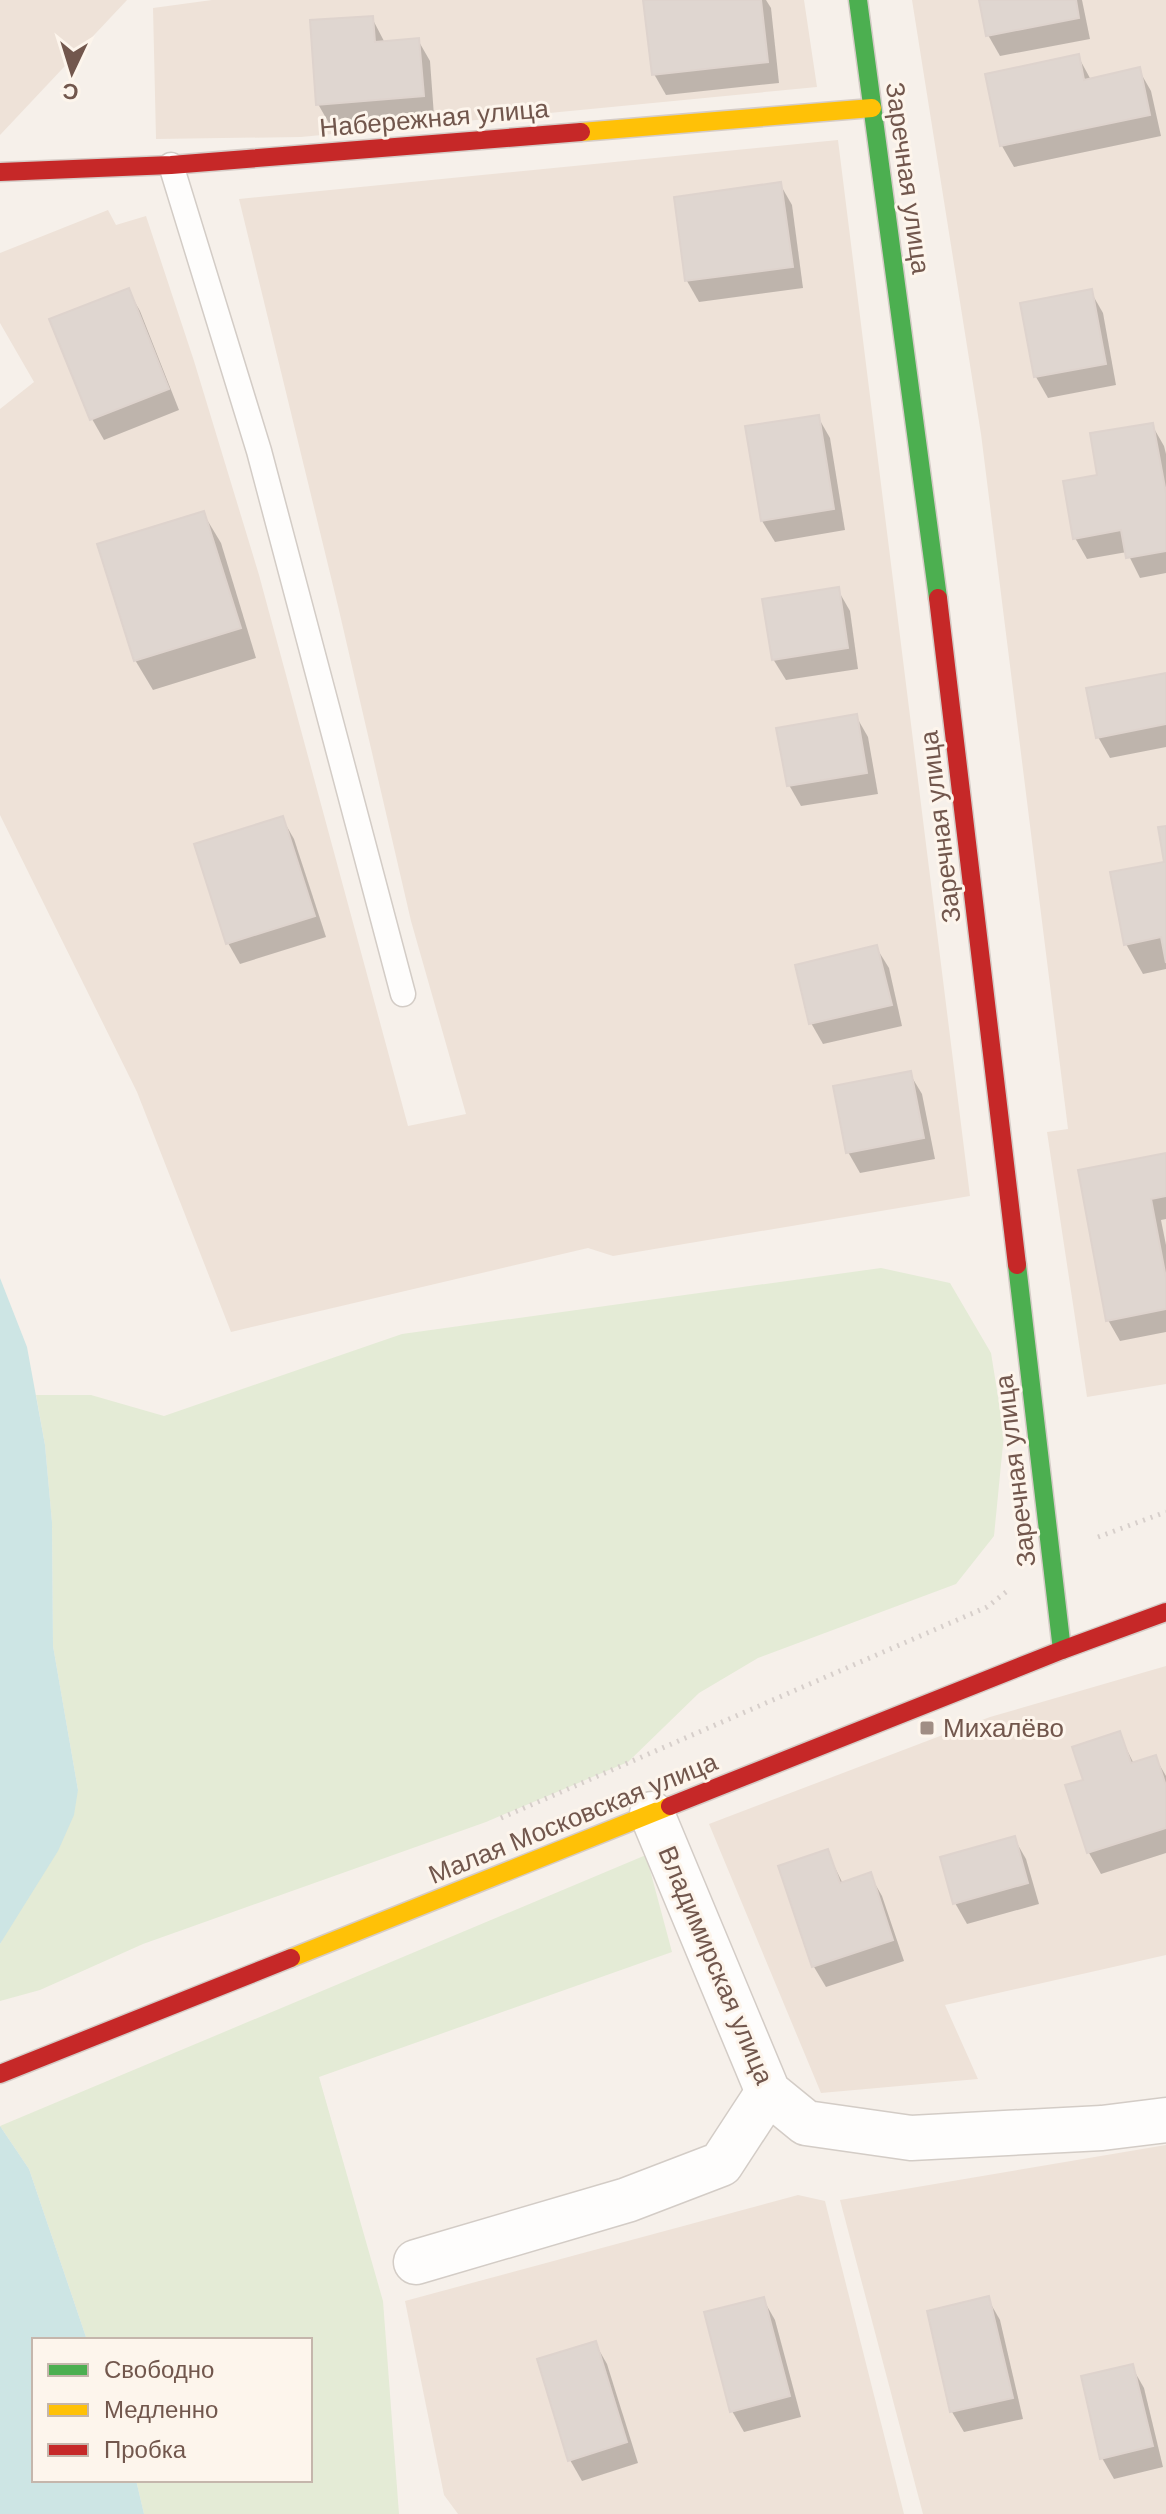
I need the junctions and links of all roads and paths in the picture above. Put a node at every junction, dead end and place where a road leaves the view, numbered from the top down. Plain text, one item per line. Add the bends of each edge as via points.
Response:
1 (858, 0) edge
2 (872, 108) junction
3 (171, 165) junction
4 (0, 172) edge
5 (403, 994) dead end
6 (1166, 1512) edge
7 (1051, 1554) junction
8 (1166, 1612) edge
9 (1062, 1650) junction
10 (652, 1814) junction
11 (491, 1822) dead end
12 (0, 2074) edge
13 (768, 2092) junction
14 (1166, 2120) edge
15 (416, 2262) dead end

1 - 2 street, Заречная улица
2 - 3 street, Набережная улица
2 - 7 street, Заречная улица via 951,696
3 - 4 street, Набережная улица
3 - 5 lane via 259,451
6 - 7 path
7 - 9 street, Заречная улица
7 - 11 path via 987,1607
8 - 9 street, Малая Московская улица
9 - 10 street, Малая Московская улица
10 - 12 street, Малая Московская улица
10 - 13 street, Владимирская улица
13 - 14 street, Владимирская улица via 806,2123 911,2138
13 - 15 street via 721,2164 627,2200

